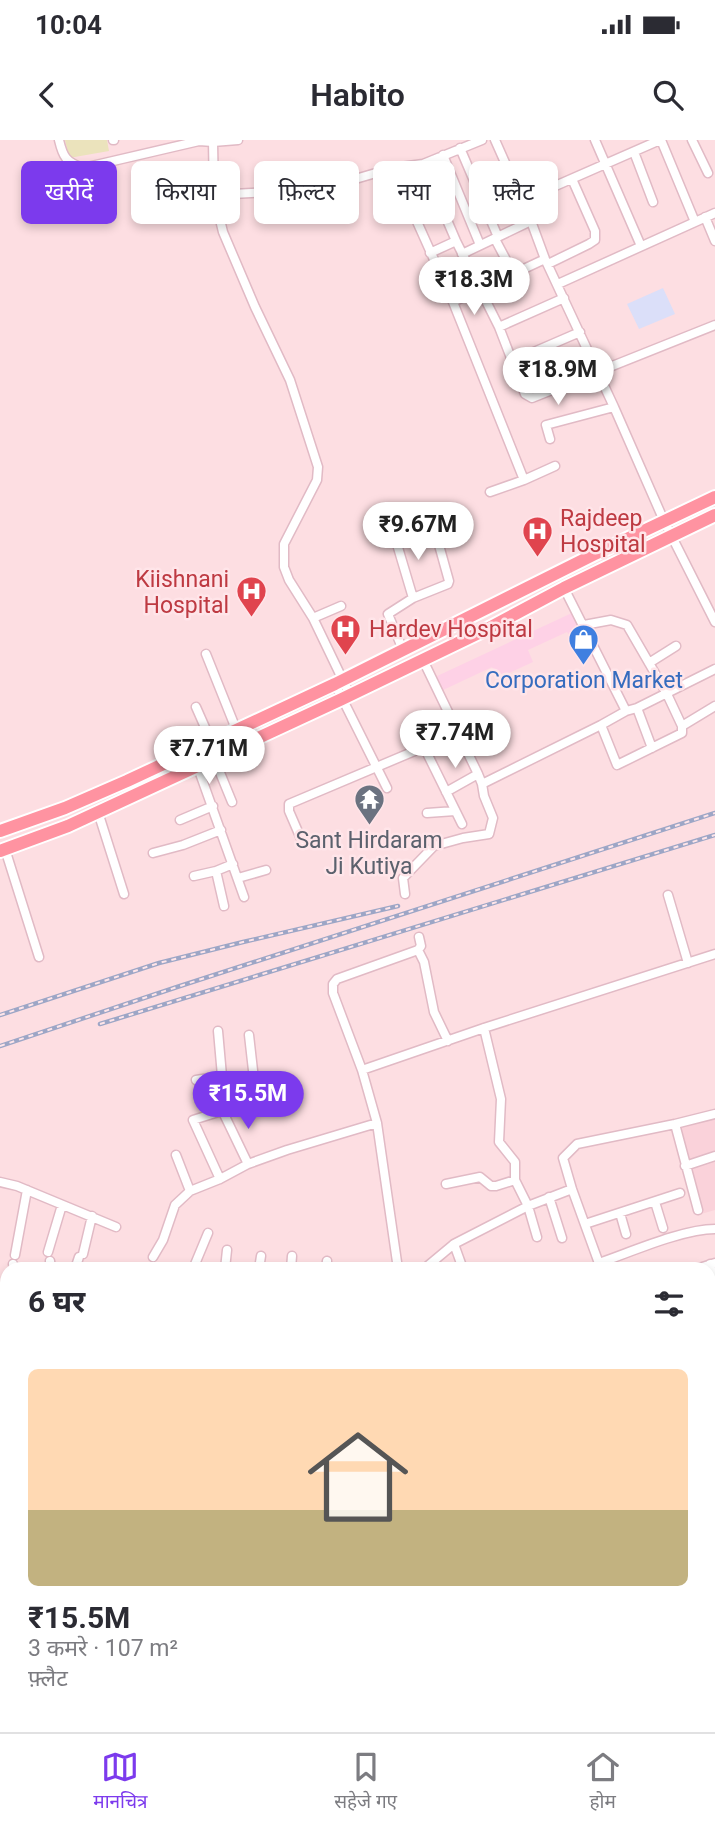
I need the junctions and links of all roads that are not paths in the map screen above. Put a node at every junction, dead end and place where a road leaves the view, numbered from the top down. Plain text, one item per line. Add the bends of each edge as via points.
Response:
1 (59, 140) edge
2 (238, 140) edge
3 (482, 140) edge
4 (495, 140) edge
5 (595, 140) edge
6 (661, 140) edge
7 (692, 140) edge
8 (208, 141) edge
9 (162, 145) edge
10 (460, 148) junction
11 (635, 152) junction
12 (443, 155) junction
13 (210, 161) edge
14 (430, 161) edge
15 (504, 161) edge
16 (605, 164) junction
17 (708, 173) dead end
18 (373, 174) edge
19 (572, 179) junction
20 (558, 185) edge
21 (240, 194) edge
22 (653, 202) dead end
23 (715, 213) edge
24 (705, 217) junction
25 (695, 222) junction
26 (221, 224) edge
27 (417, 224) edge
28 (449, 224) edge
29 (525, 224) edge
30 (532, 224) edge
31 (496, 238) junction
32 (456, 241) junction
33 (715, 241) edge
34 (480, 245) junction
35 (641, 246) junction
36 (430, 253) junction
37 (462, 254) junction
38 (546, 261) junction
39 (513, 273) junction
40 (558, 284) junction
41 (480, 289) junction
42 (564, 298) junction
43 (453, 302) junction
44 (715, 325) edge
45 (499, 327) junction
46 (580, 332) junction
47 (513, 361) junction
48 (598, 372) junction
49 (614, 407) junction
50 (550, 439) dead end
51 (555, 466) dead end
52 (524, 480) junction
53 (490, 492) dead end
54 (715, 497) edge
55 (715, 515) edge
56 (664, 521) junction
57 (434, 527) dead end
58 (394, 534) dead end
59 (672, 536) junction
60 (564, 588) junction
61 (413, 598) junction
62 (341, 606) dead end
63 (313, 618) junction
64 (715, 622) edge
65 (584, 625) junction
66 (676, 646) dead end
67 (403, 650) junction
68 (206, 654) dead end
69 (423, 660) junction
70 (649, 663) junction
71 (715, 669) edge
72 (339, 682) junction
73 (667, 694) junction
74 (346, 697) junction
75 (715, 706) edge
76 (196, 708) dead end
77 (637, 708) junction
78 (626, 711) junction
79 (601, 725) junction
80 (682, 726) junction
81 (236, 730) junction
82 (458, 731) junction
83 (211, 741) junction
84 (424, 747) junction
85 (652, 748) junction
86 (214, 758) junction
87 (197, 765) junction
88 (377, 766) junction
89 (478, 774) junction
90 (482, 784) junction
91 (387, 788) dead end
92 (446, 792) junction
93 (232, 802) dead end
94 (213, 806) junction
95 (456, 811) junction
96 (98, 812) junction
97 (427, 813) dead end
98 (180, 820) dead end
99 (462, 824) dead end
100 (222, 830) junction
101 (0, 831) edge
102 (302, 841) dead end
103 (3, 850) edge
104 (153, 853) dead end
105 (233, 864) junction
106 (266, 870) dead end
107 (216, 871) junction
108 (194, 876) dead end
109 (238, 878) junction
110 (124, 894) dead end
111 (405, 894) dead end
112 (668, 895) dead end
113 (244, 897) dead end
114 (224, 906) dead end
115 (419, 937) dead end
116 (418, 950) junction
117 (715, 954) edge
118 (39, 957) dead end
119 (688, 963) junction
120 (484, 1028) junction
121 (218, 1031) dead end
122 (249, 1035) dead end
123 (448, 1041) junction
124 (362, 1070) junction
125 (222, 1076) junction
126 (196, 1080) dead end
127 (225, 1110) junction
128 (715, 1114) edge
129 (377, 1123) junction
130 (675, 1124) junction
131 (176, 1155) dead end
132 (715, 1158) edge
133 (248, 1164) junction
134 (685, 1166) junction
135 (220, 1179) junction
136 (515, 1180) junction
137 (0, 1182) edge
138 (446, 1184) dead end
139 (572, 1189) junction
140 (27, 1190) junction
141 (190, 1191) junction
142 (680, 1193) dead end
143 (549, 1197) junction
144 (654, 1202) junction
145 (62, 1205) junction
146 (528, 1206) junction
147 (698, 1210) dead end
148 (620, 1213) junction
149 (92, 1216) junction
150 (585, 1224) junction
151 (116, 1227) dead end
152 (663, 1228) dead end
153 (715, 1228) edge
154 (208, 1233) dead end
155 (626, 1234) dead end
156 (537, 1237) dead end
157 (562, 1238) dead end
158 (454, 1244) junction
159 (227, 1250) dead end
160 (261, 1256) dead end
161 (292, 1256) dead end
162 (153, 1257) dead end
163 (50, 1261) edge
164 (14, 1262) edge
165 (78, 1262) edge
166 (196, 1262) edge
167 (226, 1262) edge
168 (260, 1262) edge
169 (292, 1262) edge
170 (397, 1262) edge
171 (432, 1262) edge
172 (460, 1262) edge
173 (599, 1262) edge
174 (610, 1262) edge

1 - 9 street via 70,163 83,168
2 - 8 street
3 - 10 street
4 - 15 street
5 - 16 street
6 - 11 street
6 - 25 street
7 - 17 street
8 - 9 street
8 - 13 street
10 - 12 street
10 - 31 street
11 - 16 street
11 - 22 street
12 - 14 street
12 - 34 street
16 - 19 street
16 - 35 street
18 - 21 street via 321,189
19 - 20 street
19 - 38 street via 595,240
23 - 24 street
24 - 25 street
24 - 33 street
25 - 35 street
26 - 63 street via 290,380 318,467 317,480 284,544 283,555 289,580
27 - 36 street
28 - 32 street
29 - 31 street
30 - 38 street
31 - 34 street
31 - 39 street
32 - 36 street
32 - 37 street
34 - 37 street
35 - 40 street
36 - 43 street
37 - 41 street
38 - 39 street
38 - 40 street
39 - 41 street
40 - 42 street
41 - 43 street
41 - 45 street
42 - 45 street
42 - 46 street
43 - 52 street
44 - 48 street
45 - 47 street
46 - 47 street
46 - 48 street
47 - 48 street via 525,394 532,398
48 - 49 street
49 - 50 street via 545,425
49 - 56 street
51 - 52 street
52 - 53 street
54 - 56 main road
55 - 59 main road
56 - 59 street
56 - 67 main road
57 - 61 street via 449,581
58 - 61 street
59 - 60 main road
59 - 64 street
60 - 65 street
60 - 69 main road
61 - 67 street via 388,614
62 - 63 street
63 - 72 street
65 - 70 street via 611,620 627,625
65 - 78 street
66 - 70 street
67 - 72 main road
68 - 81 street
69 - 74 main road
69 - 82 street
70 - 73 street
71 - 73 street
72 - 74 street
72 - 81 main road
73 - 77 street
73 - 80 street
74 - 86 main road
74 - 88 street
75 - 80 street
76 - 83 street
77 - 78 street
77 - 85 street
78 - 79 street
79 - 85 street via 617,765
79 - 90 street
80 - 85 street via 682,733
81 - 83 main road
82 - 84 street
82 - 89 street
83 - 101 main road via 65,808
84 - 88 street
84 - 92 street
86 - 87 main road
86 - 93 street
87 - 94 street
87 - 96 main road
88 - 91 street
88 - 102 street via 289,804
89 - 90 street
89 - 92 street
90 - 111 street via 493,818 489,834 434,846 403,878
92 - 95 street
94 - 98 street
94 - 100 street
95 - 97 street
95 - 99 street
96 - 103 main road
96 - 110 street
100 - 104 street
100 - 105 street
103 - 118 street
105 - 107 street
105 - 109 street
106 - 109 street
107 - 108 street
107 - 114 street
109 - 113 street
112 - 119 street
115 - 116 street
116 - 123 street via 434,1012
116 - 124 street via 333,984
117 - 119 street
119 - 120 street
120 - 123 street
120 - 136 street via 501,1100 499,1142 514,1163
121 - 125 street
122 - 127 street via 256,1097
123 - 124 street
124 - 129 street
125 - 126 street
125 - 127 street
127 - 133 street
127 - 135 street via 193,1120
128 - 130 street
129 - 133 street
129 - 170 street
130 - 134 street
130 - 139 street via 577,1144 563,1158
131 - 141 street
132 - 134 street
133 - 135 street
134 - 147 street
135 - 141 street
136 - 138 street via 491,1186 480,1177
136 - 146 street
137 - 140 street
139 - 143 street
139 - 150 street
140 - 145 street
140 - 164 street
141 - 162 street via 175,1205
142 - 144 street
143 - 146 street
143 - 157 street
144 - 148 street
144 - 152 street
145 - 149 street
145 - 163 street
146 - 156 street
146 - 158 street
148 - 150 street
148 - 155 street
149 - 151 street
149 - 165 street
150 - 173 street
153 - 174 street via 673,1237
154 - 166 street
158 - 171 street
158 - 172 street
159 - 167 street
160 - 168 street
161 - 169 street

